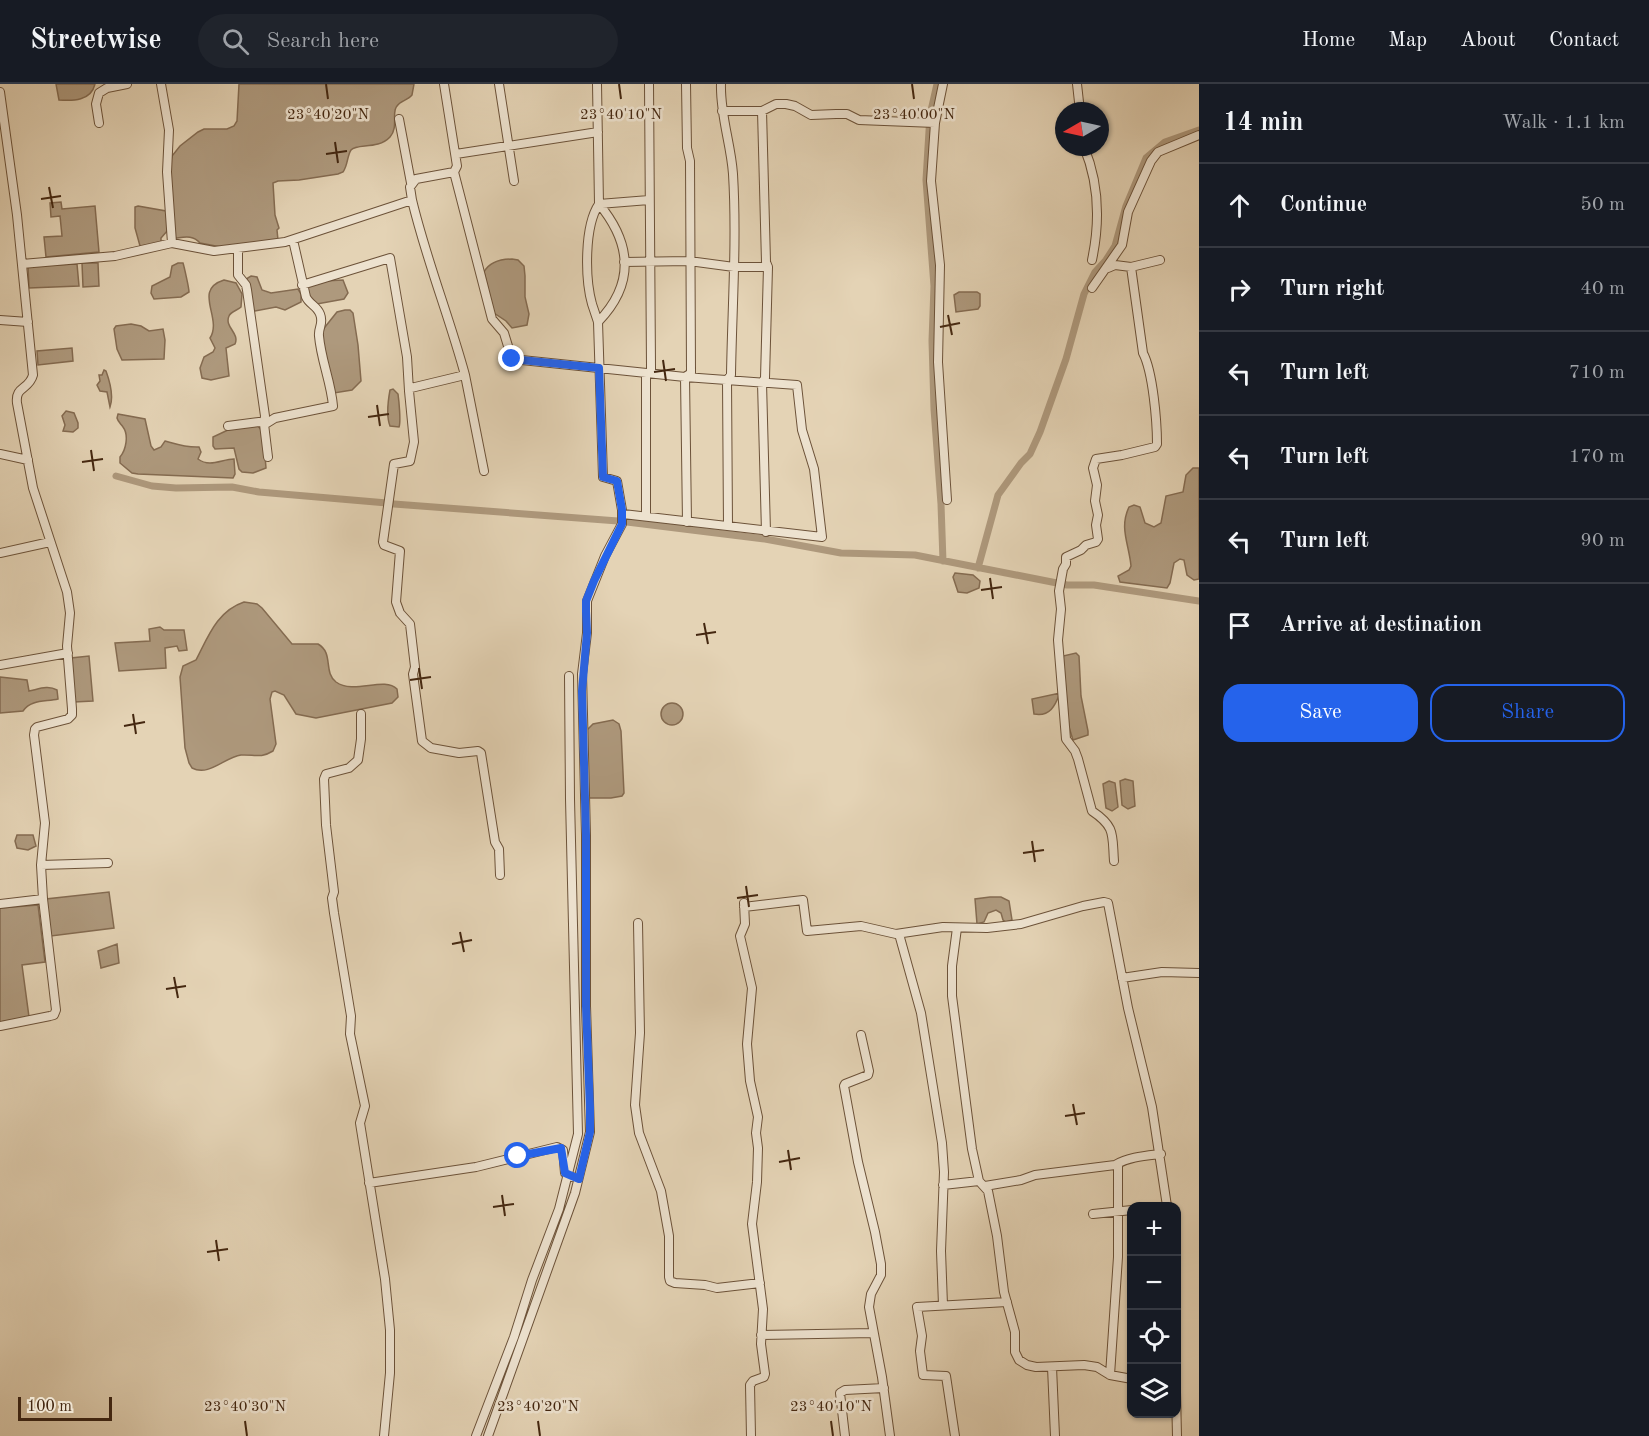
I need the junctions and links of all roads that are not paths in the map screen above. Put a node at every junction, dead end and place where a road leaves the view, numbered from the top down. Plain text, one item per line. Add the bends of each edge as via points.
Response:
1 (127, 84) edge
2 (161, 84) edge
3 (444, 84) edge
4 (499, 84) edge
5 (597, 84) edge
6 (649, 84) edge
7 (686, 84) edge
8 (721, 84) edge
9 (944, 84) edge
10 (1077, 84) edge
11 (0, 92) edge
12 (1079, 102) edge
13 (722, 111) junction
14 (762, 111) junction
15 (399, 119) dead end
16 (99, 123) dead end
17 (934, 123) junction
18 (598, 132) junction
19 (1199, 135) edge
20 (507, 145) junction
21 (456, 154) junction
22 (1088, 156) edge
23 (454, 172) junction
24 (11, 175) junction
25 (0, 176) edge
26 (514, 181) dead end
27 (411, 183) junction
28 (412, 200) junction
29 (649, 200) junction
30 (599, 204) junction
31 (293, 240) junction
32 (172, 243) junction
33 (238, 249) junction
34 (1092, 260) dead end
35 (1160, 260) dead end
36 (650, 261) junction
37 (689, 261) junction
38 (624, 262) junction
39 (22, 264) junction
40 (734, 267) junction
41 (768, 267) junction
42 (1131, 267) junction
43 (1108, 268) junction
44 (302, 285) junction
45 (1092, 288) dead end
46 (0, 320) edge
47 (28, 322) junction
48 (598, 322) junction
49 (599, 368) junction
50 (646, 374) junction
51 (465, 375) junction
52 (686, 377) junction
53 (727, 380) junction
54 (762, 383) junction
55 (409, 391) junction
56 (264, 424) junction
57 (228, 426) dead end
58 (0, 454) edge
59 (268, 457) dead end
60 (28, 460) junction
61 (484, 471) dead end
62 (947, 501) dead end
63 (623, 514) junction
64 (646, 516) junction
65 (687, 522) junction
66 (728, 526) junction
67 (766, 532) junction
68 (50, 542) junction
69 (0, 553) edge
70 (68, 653) junction
71 (0, 665) edge
72 (570, 676) dead end
73 (361, 714) dead end
74 (1113, 861) dead end
75 (108, 862) dead end
76 (41, 865) junction
77 (500, 875) dead end
78 (43, 899) junction
79 (0, 904) edge
80 (638, 922) dead end
81 (957, 928) junction
82 (899, 934) junction
83 (1199, 973) edge
84 (1122, 978) junction
85 (0, 1026) edge
86 (861, 1035) dead end
87 (1161, 1154) junction
88 (1118, 1164) junction
89 (569, 1176) junction
90 (579, 1179) junction
91 (369, 1184) junction
92 (982, 1184) junction
93 (943, 1185) junction
94 (1167, 1202) edge
95 (1127, 1211) edge
96 (1118, 1212) junction
97 (1093, 1214) dead end
98 (760, 1283) junction
99 (1007, 1302) junction
100 (943, 1305) junction
101 (873, 1333) junction
102 (761, 1335) junction
103 (1052, 1367) junction
104 (1110, 1376) junction
105 (1127, 1378) edge
106 (884, 1388) junction
107 (1177, 1418) edge
108 (384, 1436) edge
109 (476, 1436) edge
110 (488, 1436) edge
111 (751, 1436) edge
112 (845, 1436) edge
113 (890, 1436) edge
114 (955, 1436) edge
115 (1055, 1436) edge
116 (1177, 1436) edge

1 - 16 street via 99,93
2 - 32 street via 169,130 167,171
3 - 21 street
4 - 20 street
5 - 18 street
6 - 29 street
7 - 37 street
8 - 13 street
9 - 17 street
10 - 12 street
11 - 24 street
13 - 14 street
13 - 40 street via 733,175
14 - 17 street via 786,104 811,115 847,114 860,120
14 - 41 street
15 - 27 street
17 - 62 street via 931,181 940,265 938,362
18 - 20 street
18 - 30 street
19 - 43 street via 1158,152 1151,161 1128,212 1122,245
20 - 21 street
20 - 26 street
21 - 23 street
22 - 34 street via 1097,199 1097,237
23 - 27 street via 420,177
23 - 49 street via 492,319 504,333 512,359
24 - 25 street
24 - 39 street
27 - 28 street
28 - 31 street
28 - 51 street
29 - 30 street
29 - 36 street
30 - 38 street via 617,230
30 - 48 street via 590,231 588,264
31 - 33 street
31 - 44 street
32 - 33 street via 214,251
32 - 39 street via 115,256
33 - 56 street via 238,275 247,290
35 - 42 street
36 - 37 street
36 - 38 street
36 - 50 street via 651,370
37 - 40 street
37 - 52 street via 692,370
38 - 48 street via 618,297
39 - 47 street
40 - 41 street
40 - 53 street via 731,375
41 - 54 street
42 - 43 street
42 - 74 street via 1158,444 1096,459 1093,468 1098,539 1066,557 1059,591 1058,652 1066,739 1078,759 1092,812 1103,818 1111,830
43 - 45 street
44 - 55 street via 390,258
44 - 56 street via 308,302 320,311 322,318 319,336 333,406 275,418
46 - 47 street
47 - 60 street via 33,375 16,396
48 - 49 street
49 - 50 street
49 - 63 street via 603,477 617,481
50 - 52 street
50 - 64 street
51 - 55 street
51 - 61 street
52 - 53 street
52 - 65 street
53 - 54 street
53 - 66 street
54 - 67 street
54 - 67 street via 797,385 802,430 814,469 822,537
55 - 77 street via 414,450 410,461 393,467 383,542 400,551 396,602 410,624 422,741 431,748 481,753 499,849
56 - 57 street
56 - 59 street
58 - 60 street
60 - 68 street
63 - 64 street
63 - 90 street via 619,531 589,593 586,611 582,691 590,1132
64 - 65 street
65 - 66 street
66 - 67 street
68 - 69 street
68 - 70 street via 67,592
70 - 71 street
70 - 76 street via 72,715 62,722 35,729 45,823
72 - 89 street via 572,936 579,1112
73 - 91 street via 358,760 349,768 326,774 324,779 332,898 351,1016 350,1034 365,1106 360,1123
75 - 76 street
76 - 78 street
78 - 79 street
78 - 85 street via 56,1010 54,1015
80 - 98 street via 640,1033 635,1105 639,1133 661,1191 669,1236 670,1281 717,1288
81 - 82 street
81 - 84 street via 1011,926 1108,903
81 - 92 street via 952,996
82 - 93 street via 924,1029 941,1137
82 - 98 street via 861,926 807,931 803,900 744,905 745,924 740,936 752,988 747,1044 758,1118 752,1224
83 - 84 street via 1162,972
84 - 87 street
86 - 101 street via 868,1074 844,1086 880,1264 881,1275 869,1299
87 - 88 street via 1129,1158
87 - 94 street
88 - 92 street
88 - 96 street
89 - 90 street
89 - 91 street via 565,1173 563,1150 557,1147 476,1167
89 - 109 street
90 - 110 street
91 - 108 street via 390,1330
92 - 93 street
92 - 99 street via 988,1191
93 - 100 street
95 - 96 street
96 - 97 street
96 - 104 street
98 - 102 street via 764,1309
99 - 100 street
99 - 103 street via 1018,1360 1026,1365
100 - 114 street via 917,1307 922,1370 926,1376 946,1376
101 - 102 street
101 - 106 street
102 - 111 street via 765,1374 750,1385
103 - 104 street via 1097,1367
103 - 115 street
104 - 105 street
106 - 112 street via 840,1393
106 - 113 street
107 - 116 street

